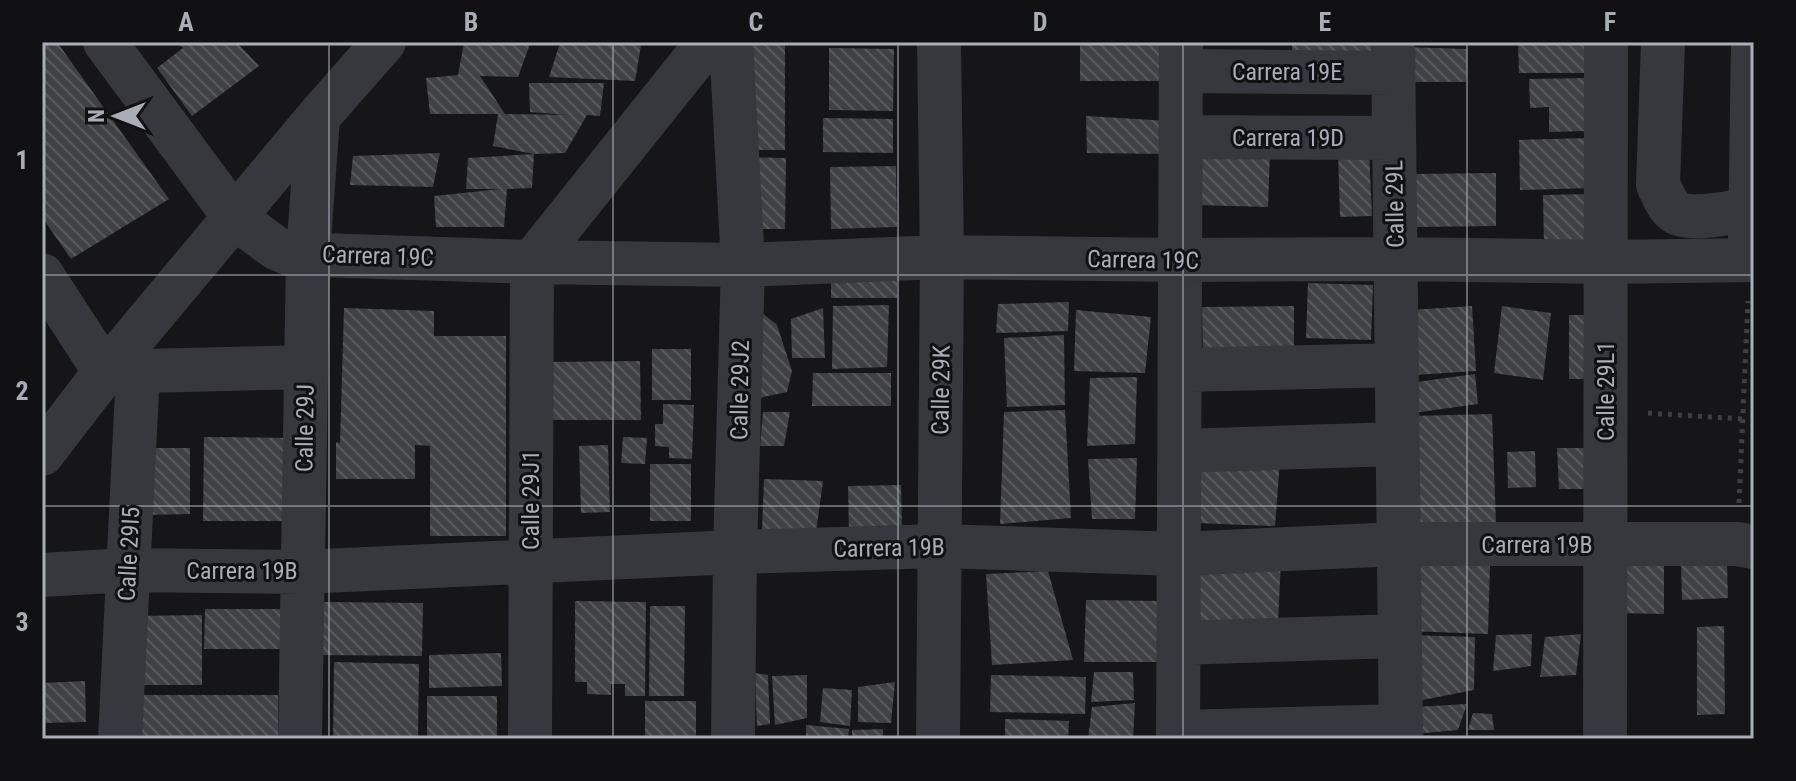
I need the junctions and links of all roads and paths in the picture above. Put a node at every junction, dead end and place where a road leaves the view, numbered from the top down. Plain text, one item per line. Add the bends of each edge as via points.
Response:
1 (105, 42) edge
2 (384, 42) edge
3 (708, 42) edge
4 (731, 42) edge
5 (939, 42) edge
6 (1606, 42) edge
7 (1663, 42) edge
8 (1753, 42) edge
9 (1181, 57) edge
10 (1393, 57) edge
11 (318, 117) junction
12 (1181, 137) junction
13 (1394, 138) junction
14 (1750, 209) junction
15 (235, 218) junction
16 (308, 254) junction
17 (942, 257) junction
18 (1395, 259) junction
19 (1180, 260) junction
20 (1752, 260) edge
21 (532, 262) junction
22 (1606, 262) junction
23 (743, 265) junction
24 (42, 275) edge
25 (1397, 365) junction
26 (306, 367) junction
27 (1180, 370) junction
28 (122, 371) junction
29 (1606, 410) junction
30 (1742, 419) junction
31 (1397, 444) junction
32 (1180, 451) junction
33 (42, 454) edge
34 (1398, 544) junction
35 (1605, 545) junction
36 (1746, 545) edge
37 (940, 546) junction
38 (735, 552) junction
39 (1179, 554) junction
40 (530, 560) junction
41 (128, 570) junction
42 (302, 572) junction
43 (42, 575) edge
44 (1399, 636) junction
45 (1178, 643) junction
46 (1401, 733) edge
47 (1178, 735) edge
48 (120, 739) edge
49 (300, 739) edge
50 (530, 739) edge
51 (733, 739) edge
52 (938, 739) edge
53 (1605, 739) edge

1 - 15 street, Carrera 19C
2 - 11 street
3 - 21 street
4 - 23 street, Calle 29J2
5 - 17 street, Calle 29K
6 - 22 street, Calle 29L1
7 - 14 street via 1658,185 1668,205 1678,215 1691,217
8 - 14 street
9 - 10 street, Carrera 19E
9 - 12 street
10 - 13 street, Calle 29L
11 - 15 street
11 - 16 street, Calle 29J
12 - 13 street, Carrera 19D
12 - 19 street
13 - 18 street, Calle 29L
14 - 20 street
15 - 16 street, Carrera 19C via 276,248
15 - 28 street
16 - 21 street, Carrera 19C
16 - 26 street, Calle 29J
17 - 19 street, Carrera 19C
17 - 23 street, Carrera 19C
17 - 37 street, Calle 29K
18 - 19 street, Carrera 19C
18 - 22 street, Carrera 19C
18 - 25 street, Calle 29L
19 - 27 street
20 - 22 street, Carrera 19C
20 - 30 path
21 - 23 street, Carrera 19C
21 - 40 street, Calle 29J1
22 - 29 street, Calle 29L1
23 - 38 street, Calle 29J2
24 - 28 street
25 - 27 street
25 - 31 street, Calle 29L
26 - 28 street
26 - 42 street, Calle 29J
27 - 32 street
28 - 33 street
28 - 41 street, Calle 29I5
29 - 30 path
29 - 35 street, Calle 29L1
30 - 36 path
31 - 32 street
31 - 34 street, Calle 29L
32 - 39 street
34 - 35 street, Carrera 19B
34 - 39 street, Carrera 19B
34 - 44 street, Calle 29L
35 - 36 street, Carrera 19B
35 - 53 street, Calle 29L1
37 - 38 street, Carrera 19B
37 - 39 street, Carrera 19B
37 - 52 street, Calle 29K
38 - 40 street, Carrera 19B
38 - 51 street, Calle 29J2
39 - 45 street
40 - 42 street, Carrera 19B
40 - 50 street, Calle 29J1
41 - 42 street, Carrera 19B
41 - 43 street, Carrera 19B
41 - 48 street, Calle 29I5
42 - 49 street, Calle 29J
44 - 45 street
44 - 46 street, Calle 29L
45 - 47 street
46 - 47 street

